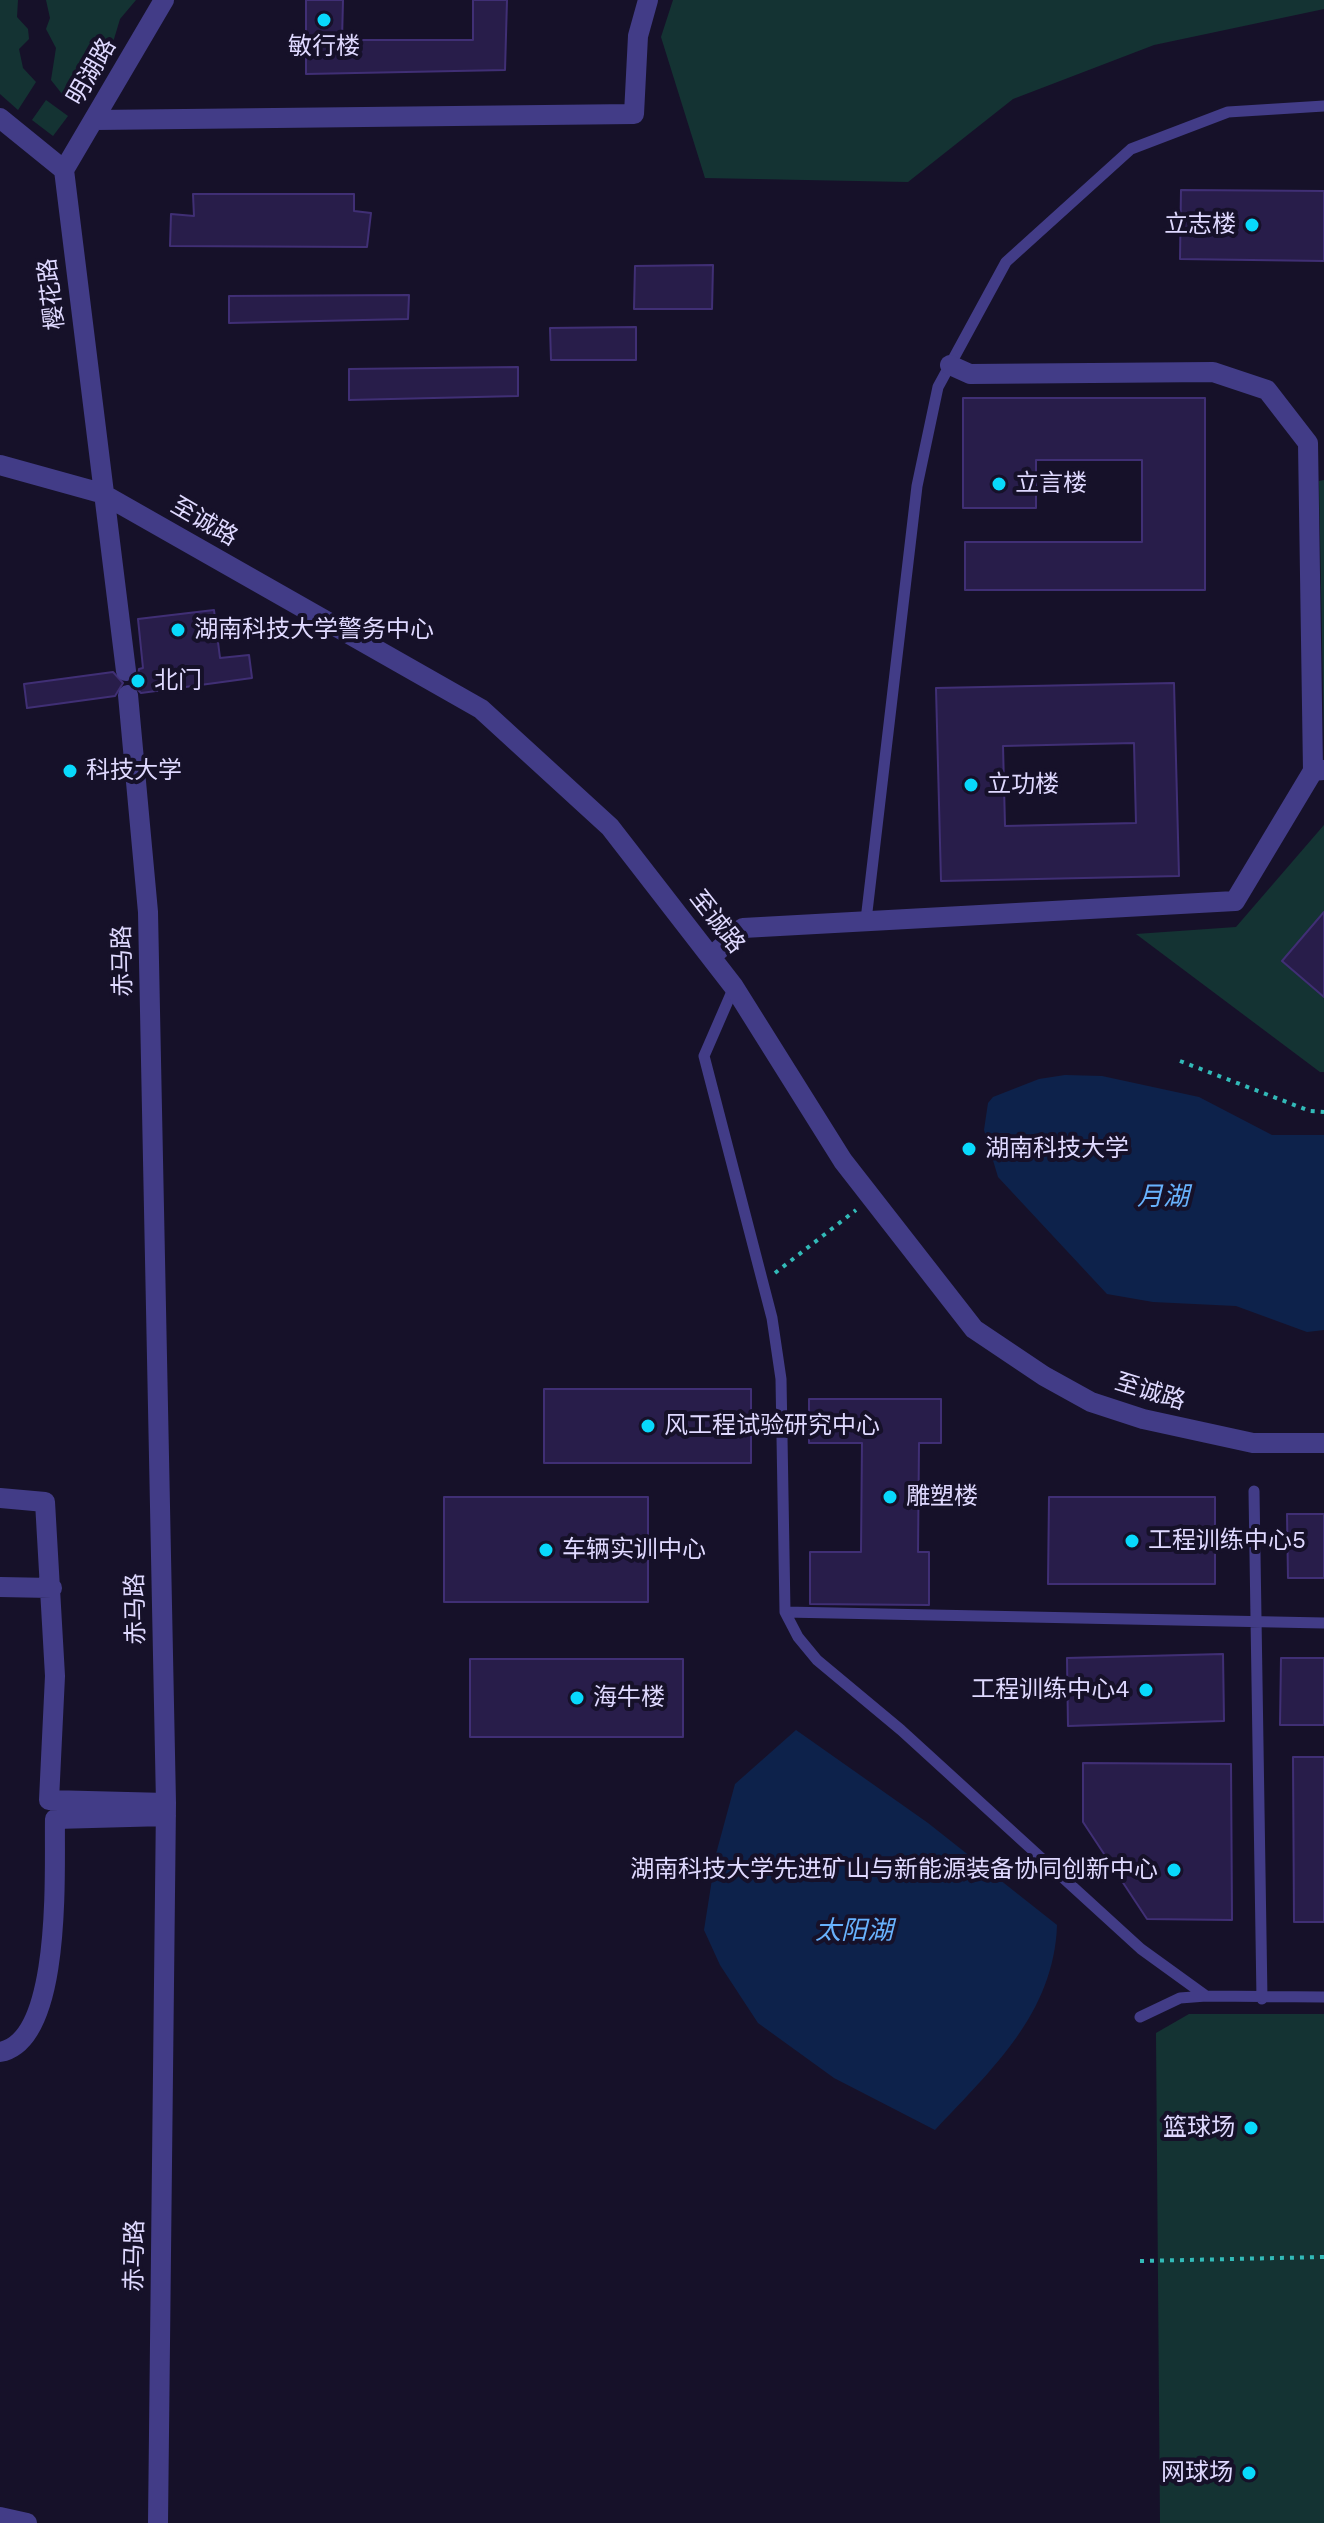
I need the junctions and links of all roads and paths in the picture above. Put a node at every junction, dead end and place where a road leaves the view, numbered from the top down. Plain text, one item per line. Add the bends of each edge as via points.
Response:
1 (164, 0) edge
2 (648, 0) edge
3 (1324, 106) edge
4 (0, 118) edge
5 (95, 120) junction
6 (64, 170) junction
7 (950, 365) junction
8 (1316, 443) edge
9 (0, 465) edge
10 (101, 493) junction
11 (126, 671) dead end
12 (128, 695) dead end
13 (1319, 770) edge
14 (866, 920) junction
15 (712, 956) junction
16 (734, 987) junction
17 (1180, 1061) dead end
18 (1324, 1112) edge
19 (874, 1197) junction
20 (762, 1281) junction
21 (1324, 1443) edge
22 (1254, 1491) dead end
23 (0, 1498) edge
24 (0, 1587) edge
25 (52, 1588) junction
26 (785, 1612) junction
27 (1254, 1622) junction
28 (1324, 1623) edge
29 (166, 1810) junction
30 (1206, 1996) junction
31 (1324, 1997) edge
32 (1262, 1999) junction
33 (1140, 2017) dead end
34 (0, 2052) edge
35 (1324, 2257) edge
36 (1140, 2261) dead end
37 (2, 2512) edge
38 (27, 2523) edge
39 (158, 2523) edge

1 - 5 street, 明湖路
2 - 5 street via 638,36 634,114
3 - 7 lane via 1228,112 1131,149 1006,262
4 - 6 street
5 - 6 street, 明湖路
6 - 10 street, 樱花路
7 - 8 street via 970,374 1213,372 1267,390
7 - 14 lane via 938,387 917,486
8 - 13 street
9 - 10 street, 至诚路
10 - 11 street, 樱花路
10 - 15 street, 至诚路 via 481,709 610,827
12 - 29 street, 赤马路 via 148,912
13 - 14 street via 1235,901
14 - 15 street via 743,928
15 - 16 street, 至诚路
16 - 19 street, 至诚路 via 843,1161
16 - 20 lane via 704,1056
17 - 18 path
19 - 20 path
19 - 21 street, 至诚路 via 974,1329 1091,1402 1210,1436 1253,1443
20 - 26 lane via 781,1379
22 - 27 lane
23 - 25 street via 45,1502
24 - 25 street
25 - 29 street via 55,1676 49,1800
26 - 27 lane
26 - 30 lane via 817,1660 1141,1949
27 - 28 lane
27 - 32 lane
29 - 34 street via 55,1819 51,1959 39,2015 9,2050
29 - 39 street, 赤马路
30 - 32 lane
30 - 33 lane via 1180,1998
31 - 32 lane
35 - 36 path
37 - 38 street

